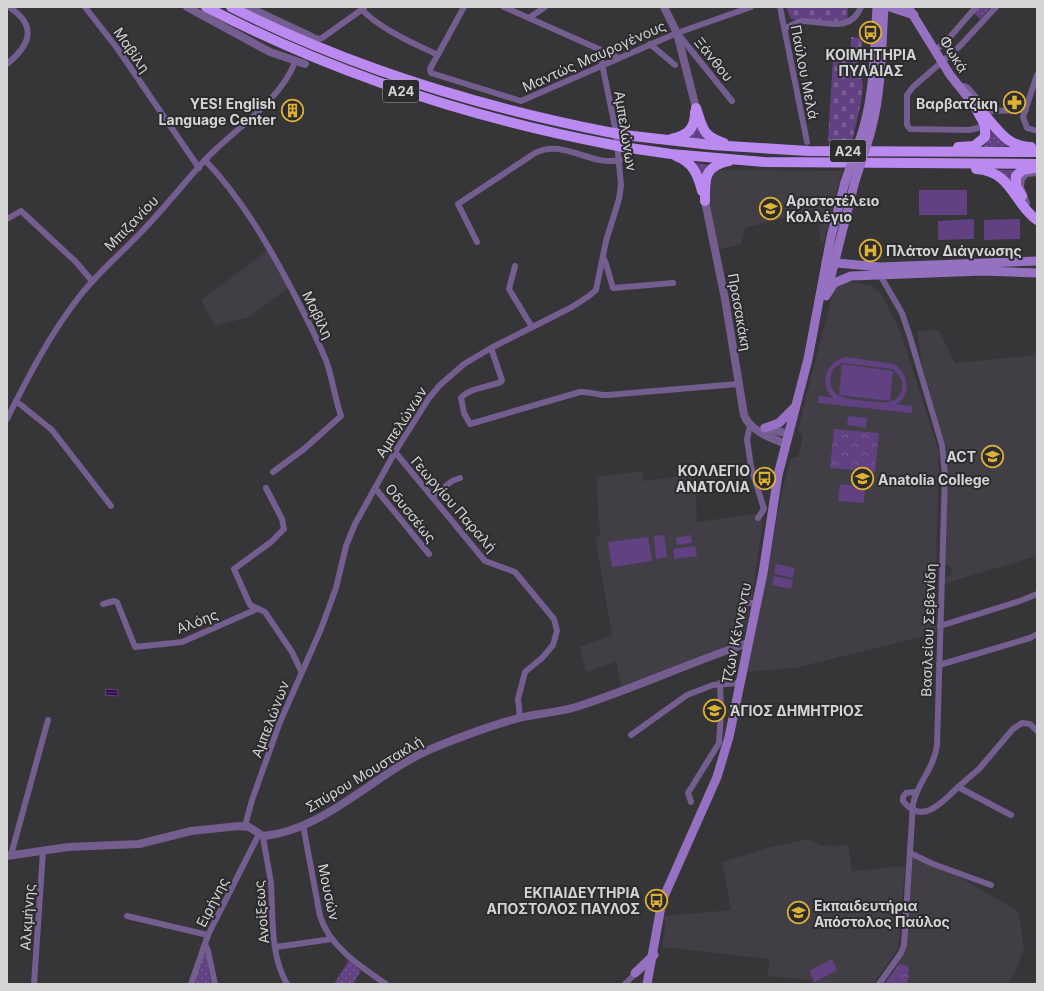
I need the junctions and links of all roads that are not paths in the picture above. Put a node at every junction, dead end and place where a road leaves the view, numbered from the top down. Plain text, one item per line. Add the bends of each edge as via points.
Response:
1 (10, 7) edge
2 (85, 7) edge
3 (187, 7) edge
4 (206, 7) edge
5 (230, 7) edge
6 (248, 7) edge
7 (464, 7) edge
8 (504, 7) edge
9 (545, 7) edge
10 (664, 7) edge
11 (751, 7) edge
12 (780, 7) edge
13 (861, 7) edge
14 (877, 7) edge
15 (884, 7) edge
16 (890, 7) edge
17 (976, 7) edge
18 (996, 7) edge
19 (363, 8) edge
20 (908, 11) edge
21 (529, 18) junction
22 (884, 18) junction
23 (785, 28) junction
24 (676, 33) junction
25 (312, 37) joint
26 (650, 44) junction
27 (599, 49) junction
28 (935, 51) junction
29 (438, 55) junction
30 (618, 58) junction
31 (295, 62) junction
32 (941, 62) junction
33 (7, 64) edge
34 (305, 64) dead end
35 (602, 65) junction
36 (675, 65) dead end
37 (1037, 75) edge
38 (959, 88) junction
39 (732, 101) dead end
40 (974, 105) junction
41 (696, 108) junction
42 (1026, 110) junction
43 (984, 123) junction
44 (1037, 131) edge
45 (659, 140) junction
46 (807, 142) dead end
47 (863, 143) junction
48 (738, 147) junction
49 (1037, 147) edge
50 (1037, 152) edge
51 (908, 153) junction
52 (670, 154) junction
53 (205, 160) junction
54 (620, 160) junction
55 (738, 160) junction
56 (896, 163) junction
57 (1037, 164) edge
58 (1037, 167) edge
59 (198, 168) junction
60 (1037, 173) edge
61 (705, 201) junction
62 (1027, 203) junction
63 (1037, 217) edge
64 (7, 219) edge
65 (1037, 220) edge
66 (477, 242) dead end
67 (603, 257) junction
68 (1035, 261) edge
69 (515, 266) dead end
70 (830, 266) junction
71 (1037, 273) edge
72 (863, 275) junction
73 (880, 275) junction
74 (92, 281) junction
75 (673, 283) dead end
76 (826, 296) junction
77 (815, 326) junction
78 (532, 327) junction
79 (491, 348) junction
80 (738, 384) junction
81 (16, 401) junction
82 (796, 406) junction
83 (7, 419) edge
84 (752, 427) junction
85 (765, 428) junction
86 (789, 434) junction
87 (786, 444) junction
88 (395, 452) junction
89 (273, 472) dead end
90 (460, 478) dead end
91 (266, 488) dead end
92 (375, 488) junction
93 (432, 498) junction
94 (111, 506) dead end
95 (758, 518) dead end
96 (428, 554) dead end
97 (1037, 594) edge
98 (747, 603) dead end
99 (757, 603) junction
100 (103, 604) dead end
101 (257, 609) junction
102 (940, 626) junction
103 (1037, 634) edge
104 (748, 643) junction
105 (939, 665) junction
106 (301, 671) junction
107 (720, 683) junction
108 (740, 683) junction
109 (520, 718) junction
110 (48, 720) dead end
111 (1037, 731) edge
112 (631, 735) dead end
113 (958, 787) junction
114 (916, 792) junction
115 (691, 802) dead end
116 (912, 808) junction
117 (1011, 815) dead end
118 (303, 825) junction
119 (245, 826) junction
120 (261, 835) junction
121 (43, 851) junction
122 (910, 853) junction
123 (9, 855) edge
124 (991, 885) dead end
125 (127, 916) dead end
126 (208, 935) junction
127 (332, 939) junction
128 (204, 944) junction
129 (276, 947) junction
130 (654, 955) junction
131 (635, 973) junction
132 (649, 976) edge
133 (34, 984) edge
134 (191, 984) edge
135 (215, 984) edge
136 (287, 984) edge
137 (386, 984) edge
138 (625, 984) edge
139 (879, 984) edge

1 - 33 street via 26,22 28,36 25,46
2 - 59 street, Μαβίλη via 117,48
3 - 31 street via 270,52
4 - 52 highway, Α24, bridge via 314,58 396,90 487,117 608,144
5 - 45 highway, Α24, bridge via 309,44 397,78 494,107 624,136
6 - 25 street
7 - 29 street
8 - 21 street
9 - 21 street
10 - 24 street
11 - 24 street, Μαντώς Μαυρογένους
12 - 23 street, Παύλου Μελά
13 - 23 street via 848,23 800,22
14 - 47 main road, Τζων Κέννεντυ via 871,90
15 - 22 main road, Τζων Κέννεντυ
16 - 20 main road
17 - 28 street
18 - 32 street via 960,46
19 - 25 street via 321,38
19 - 29 street via 372,19 395,34
20 - 22 main road via 890,13
20 - 28 main road, Φωκά
21 - 27 street
22 - 47 main road, Τζων Κέννεντυ via 875,116
23 - 46 street, Παύλου Μελά
24 - 26 street, Μαντώς Μαυρογένους
24 - 39 street, Ξάνθου
24 - 41 street
26 - 30 street, Μαντώς Μαυρογένους
26 - 36 street
27 - 30 street
27 - 35 street, Αμπελώνων
28 - 32 main road, Φωκά
29 - 35 street, Μαντώς Μαυρογένους via 430,69 431,73 521,101
30 - 35 street, Μαντώς Μαυρογένους
31 - 34 street
31 - 53 street, Μπιζανίου via 289,75 265,106
32 - 38 main road, Φωκά
32 - 43 street via 908,93 907,127 969,130
35 - 54 street, Αμπελώνων
37 - 42 street
38 - 40 main road, Φωκά
38 - 42 street via 968,88 988,111
40 - 43 highway
40 - 49 highway via 1009,142
41 - 45 highway via 694,124 686,134 673,139
41 - 48 highway via 701,126 708,135 714,140
42 - 44 street via 1023,117 1024,125 1030,130
43 - 51 highway via 985,137 975,145 930,148
45 - 48 highway, Α24
47 - 70 main road, Τζων Κέννεντυ, bridge via 850,181
48 - 51 highway, Α24
50 - 51 highway, Α24
52 - 55 highway, Α24
52 - 61 highway via 692,167 698,176
53 - 59 street, Μπιζανίου
53 - 89 street, Μαβίλη via 245,208 272,252 309,322 327,364 341,416
54 - 66 street via 605,162 552,148 535,153 458,204
54 - 67 street, Αμπελώνων via 620,194
55 - 56 highway, Α24
55 - 61 highway via 719,164 708,173
56 - 57 highway, Α24
56 - 65 highway via 981,169 995,173
58 - 62 highway via 1022,170 1015,179 1017,189
59 - 74 street, Μπιζανίου via 146,228
60 - 62 street via 1027,174 1022,179
61 - 80 street, Πρασακάκη via 725,299
62 - 63 highway
64 - 74 street via 21,210 76,262
67 - 75 street via 613,288
67 - 78 street, Αμπελώνων via 596,290
68 - 70 main road via 880,268
69 - 78 street via 509,289
70 - 72 main road
70 - 76 main road, Τζων Κέννεντυ
70 - 77 main road, Τζων Κέννεντυ
71 - 73 main road via 983,271
72 - 73 main road
72 - 76 main road via 849,276 837,281
73 - 102 street, Βασιλείου Σεβενίδη via 903,316 942,445 945,485
74 - 81 street, Μπιζανίου via 51,338
76 - 77 main road, Τζων Κέννεντυ
77 - 82 main road, Τζων Κέννεντυ
78 - 79 street, Αμπελώνων
79 - 80 street via 502,380 491,386 465,393 461,398 464,413 470,424 580,392 594,391 602,396
79 - 88 street, Αμπελώνων via 464,364 440,385
80 - 84 street, Πρασακάκη via 743,409
81 - 83 street, Μπιζανίου
81 - 94 street via 52,430
82 - 85 main road via 779,423
82 - 86 main road, Τζων Κέννεντυ
84 - 85 street
84 - 87 street
84 - 95 street, Πρασακάκη via 747,439 751,467 764,509
85 - 86 street
86 - 87 main road, Τζων Κέννεντυ
87 - 99 main road, Τζων Κέννεντυ via 774,498
88 - 92 street, Αμπελώνων
88 - 93 street, Γεωργίου Παραλή
90 - 93 street via 452,481
91 - 101 street via 282,519 284,529 271,542 234,569 250,605
92 - 96 street, Οδυσσέως
92 - 106 street, Αμπελώνων via 346,546 336,588 321,629
93 - 109 street, Γεωργίου Παραλή via 485,561 509,568 518,575 556,624 553,645 525,672 518,699
97 - 102 street
98 - 99 street
99 - 104 main road, Τζων Κέννεντυ
100 - 101 street, Αλόης via 117,602 134,647 182,642
101 - 106 street via 265,612 292,652
102 - 105 street, Βασιλείου Σεβενίδη
103 - 105 street
104 - 108 main road, Τζων Κέννεντυ
104 - 109 street, Σπύρου Μουστακλή via 576,707
105 - 114 street, Βασιλείου Σεβενίδη via 937,749 928,773
106 - 119 street, Αμπελώνων via 280,722
107 - 108 street
107 - 112 street via 687,695
107 - 115 street via 719,743 688,793
108 - 130 main road, Τζων Κέννεντυ via 721,766 661,906
109 - 118 street, Σπύρου Μουστακλή via 483,728 414,757
110 - 123 street
111 - 113 street via 1030,724 1022,723 979,769
113 - 116 street via 930,810 923,812
113 - 117 street
114 - 116 street, Βασιλείου Σεβενίδη
114 - 116 street via 907,793 903,797 904,803
116 - 122 street, Βασιλείου Σεβενίδη
118 - 120 street, Σπύρου Μουστακλή via 272,835
118 - 127 street, Μουσών via 320,916 325,930
119 - 120 street
119 - 121 street via 191,831 139,844 68,847
120 - 126 street, Ειρήνης
120 - 129 street, Ανοίξεως via 270,880
121 - 123 street
121 - 133 street, Αλκμήνης
122 - 124 street
122 - 139 street, Βασιλείου Σεβενίδη via 904,945
125 - 126 street
126 - 128 street, Ειρήνης
127 - 129 street
127 - 137 street, Μουσών via 356,962
128 - 134 street, Ειρήνης
128 - 135 street via 208,951
129 - 136 street, Ανοίξεως via 280,968
130 - 131 main road
130 - 132 main road, Τζων Κέννεντυ
131 - 132 street
131 - 138 street

